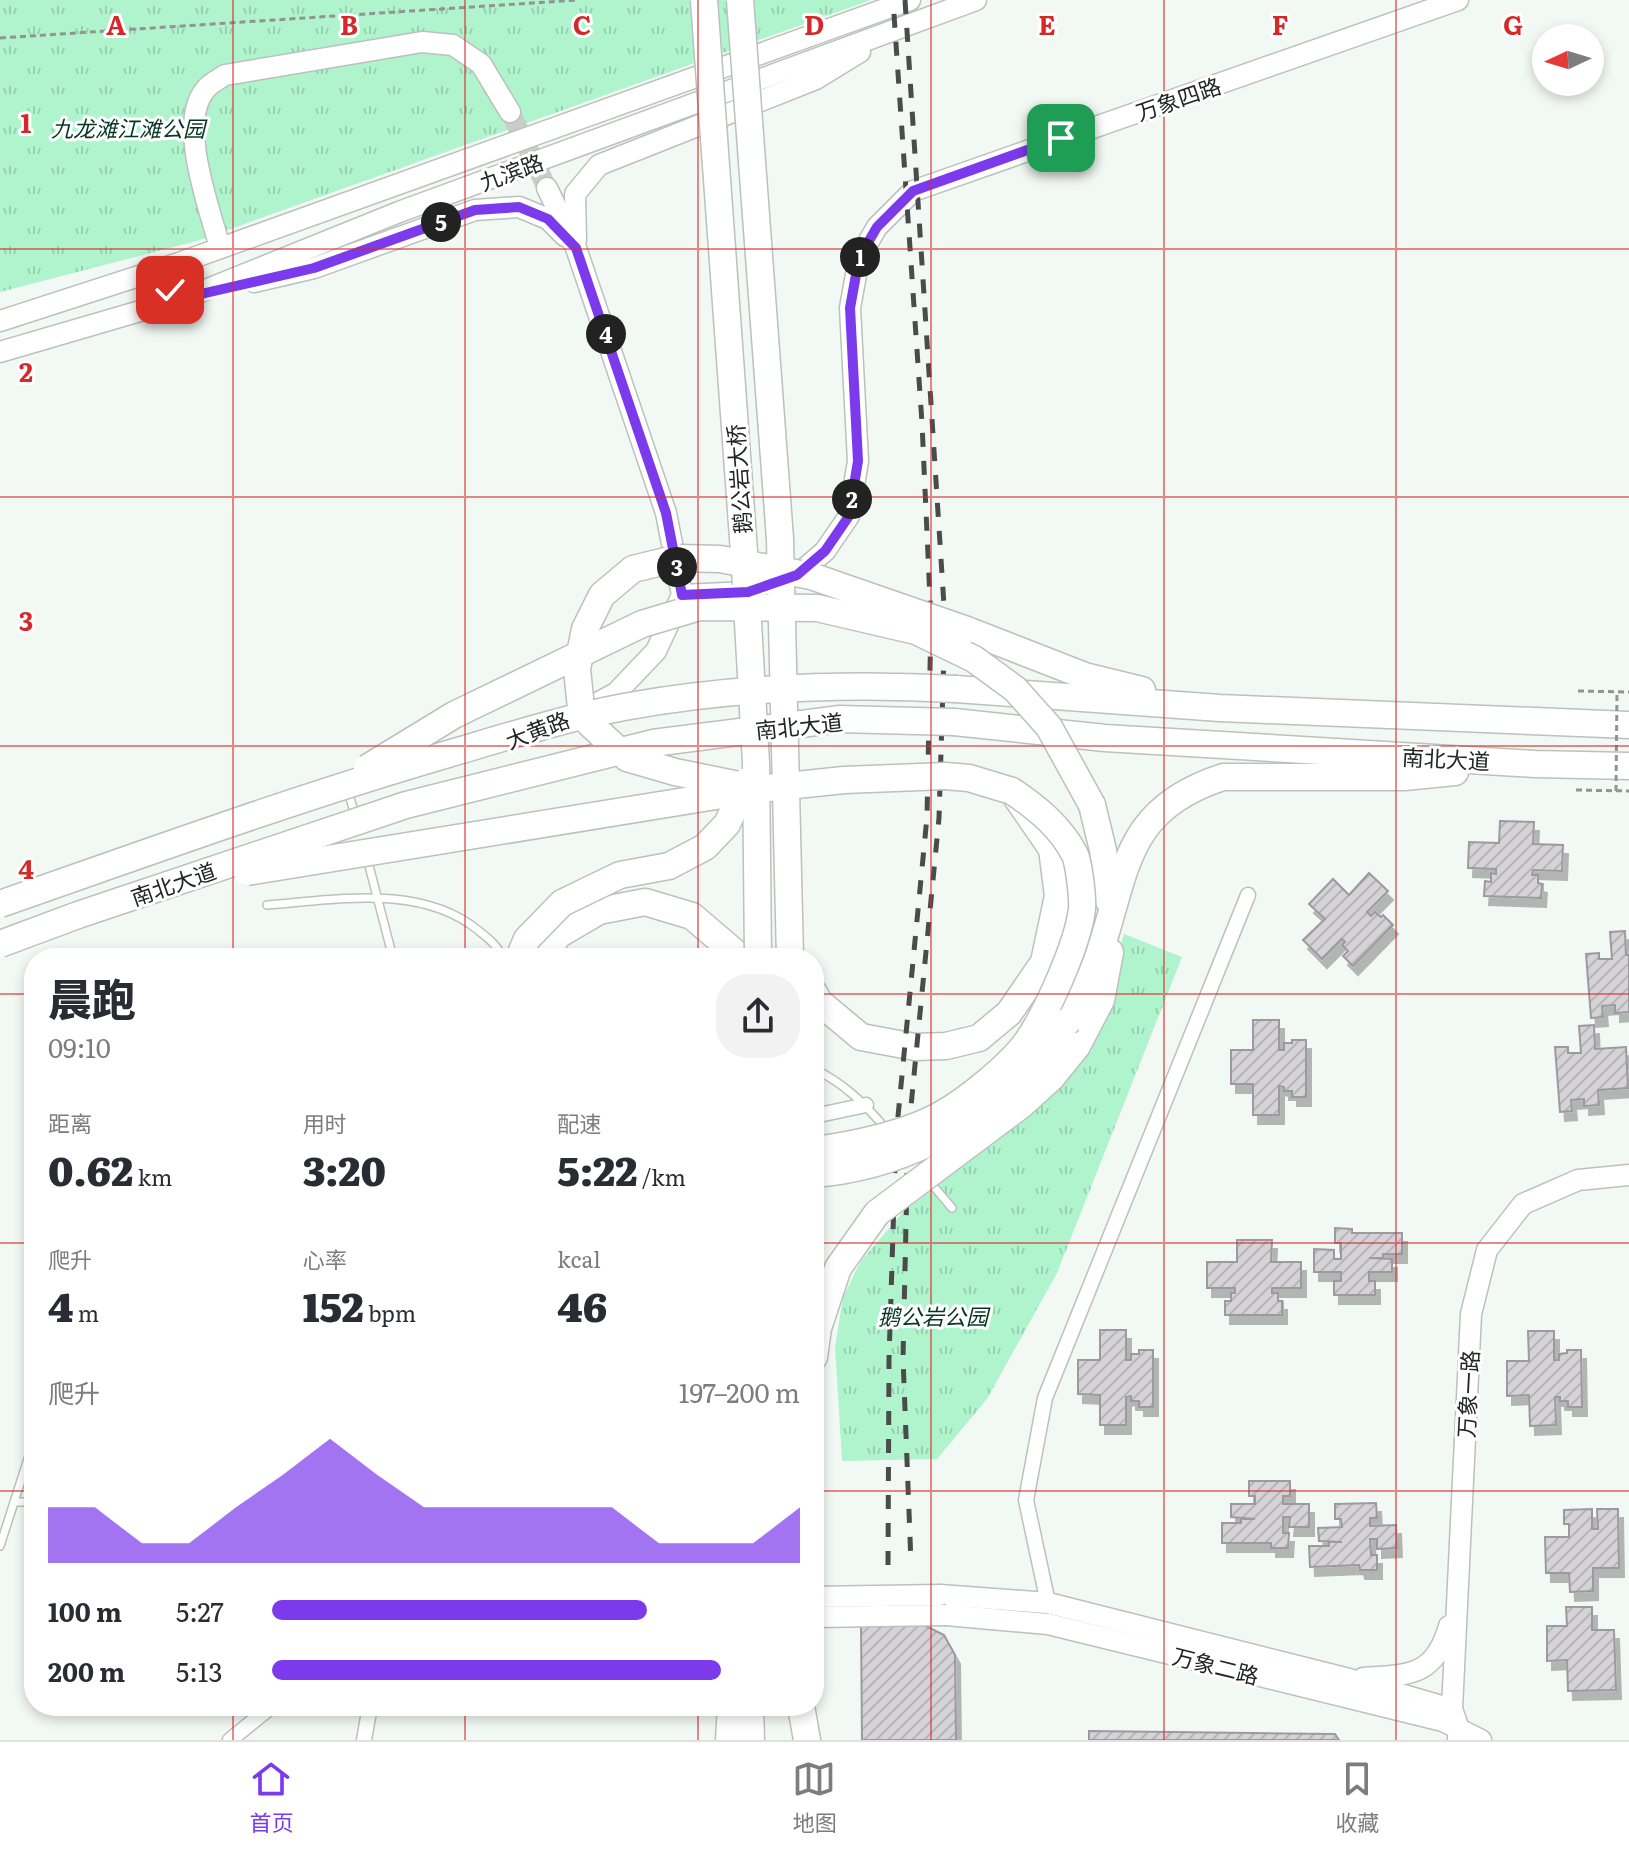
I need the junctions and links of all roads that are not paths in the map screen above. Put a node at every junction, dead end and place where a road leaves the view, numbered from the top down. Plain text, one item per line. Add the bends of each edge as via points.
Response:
1 (704, 0) edge
2 (740, 0) edge
3 (976, 0) edge
4 (1458, 0) edge
5 (906, 2) edge
6 (902, 27) junction
7 (510, 112) tunnel mouth
8 (547, 188) tunnel mouth
9 (220, 248) junction
10 (576, 248) junction
11 (179, 263) junction
12 (188, 297) junction
13 (0, 321) edge
14 (0, 352) edge
15 (682, 595) junction
16 (1220, 708) junction
17 (1629, 725) edge
18 (1535, 764) junction
19 (1629, 766) edge
20 (757, 776) junction
21 (343, 788) junction
22 (1012, 791) junction
23 (1248, 895) dead end
24 (378, 897) junction
25 (0, 904) edge
26 (267, 905) dead end
27 (78, 915) junction
28 (1111, 916) junction
29 (0, 918) edge
30 (0, 944) edge
31 (391, 948) edge
32 (499, 948) edge
33 (523, 948) edge
34 (550, 948) edge
35 (729, 948) edge
36 (758, 948) edge
37 (792, 948) edge
38 (824, 1006) edge
39 (824, 1074) edge
40 (866, 1105) junction
41 (824, 1114) edge
42 (895, 1139) dead end
43 (824, 1149) edge
44 (904, 1151) dead end
45 (914, 1162) dead end
46 (824, 1174) edge
47 (923, 1174) dead end
48 (1629, 1175) edge
49 (952, 1208) dead end
50 (824, 1310) edge
51 (24, 1471) edge
52 (14, 1502) junction
53 (24, 1502) edge
54 (0, 1546) edge
55 (824, 1598) edge
56 (1457, 1600) junction
57 (1048, 1603) junction
58 (943, 1605) junction
59 (824, 1616) edge
60 (1349, 1679) junction
61 (260, 1716) edge
62 (368, 1716) edge
63 (730, 1716) edge
64 (750, 1716) edge
65 (799, 1716) edge
66 (802, 1716) edge
67 (1451, 1727) edge
68 (230, 1740) edge
69 (364, 1740) edge
70 (729, 1740) edge
71 (751, 1740) edge
72 (798, 1740) edge
73 (807, 1740) edge
74 (1481, 1740) edge

1 - 20 highway, 鹅公岩大桥, bridge
2 - 37 highway, 鹅公岩大桥, bridge via 780,539
3 - 6 main road, 九滨路
4 - 15 main road, 万象四路 via 913,191 877,227 859,258 850,308 858,461 849,516 825,551 797,575 748,592
5 - 6 main road via 913,7 913,19
5 - 9 main road, 九滨路
6 - 10 main road via 816,79 599,165 575,194
6 - 12 main road, 九滨路 via 399,212
7 - 9 main road via 481,64 453,45 422,42 225,75 205,90 193,140
8 - 10 main road
9 - 11 main road, 九滨路
10 - 12 main road via 548,219 519,207 475,210 314,268
10 - 15 main road via 666,513
11 - 12 main road via 166,279 170,290
11 - 13 main road, 九滨路
12 - 14 main road, 九滨路
15 - 21 main road, 大黄路 via 656,651 616,693 557,725
16 - 17 highway, 南北大道
16 - 20 highway, bridge via 1085,676 811,576 720,559 678,558 633,569 602,595 585,629 577,669 581,708 590,724 627,758 675,772
16 - 21 highway, 南北大道, bridge via 877,685 721,694 624,707 530,730
18 - 19 highway, 南北大道
18 - 27 highway, 南北大道, bridge via 1105,738 954,722 840,719 653,743 406,805
18 - 28 highway via 1404,777 1247,775 1196,786 1176,797 1139,837 1125,864
20 - 22 highway, bridge via 945,776
20 - 27 highway, bridge via 213,877
20 - 33 highway, bridge via 727,824 705,847 669,866 620,875 562,903
20 - 36 highway, 鹅公岩大桥, bridge
21 - 24 lane
21 - 25 highway, 南北大道, bridge
21 - 28 highway, bridge via 454,715 642,624 699,607 817,608 916,631 974,659 1015,689 1049,727 1092,805
21 - 29 main road, 大黄路 via 18,906
22 - 38 highway via 1052,849 1058,896 1044,962 1009,1013 979,1038 915,1047 861,1037
22 - 43 highway, bridge via 1046,814 1076,857 1083,908 1061,977 1026,1044 941,1115
23 - 57 street via 1045,1398 1026,1500
24 - 26 lane
24 - 31 lane
24 - 32 lane via 461,917
27 - 30 highway, 南北大道, bridge
28 - 46 highway, bridge via 1068,1021 1029,1070 944,1137 895,1157
28 - 50 highway, bridge via 1110,963 1101,1000 1077,1046 1020,1106 877,1213 838,1268
34 - 35 highway via 558,935 599,911 645,902 692,916
39 - 40 lane
40 - 41 street
40 - 42 lane
44 - 45 lane
47 - 49 lane
48 - 56 main road, 万象一路 via 1578,1180 1523,1204 1487,1250 1471,1314
51 - 52 lane
52 - 53 lane
52 - 54 lane
55 - 58 main road, bridge
56 - 60 main road via 1442,1650 1424,1668
56 - 67 main road, 万象一路
57 - 58 main road, 万象二路
57 - 60 main road, 万象二路
58 - 59 main road, bridge
58 - 67 main road, 万象二路 via 1048,1624
60 - 67 main road, 万象二路
61 - 68 street
62 - 69 street
63 - 70 highway
64 - 71 highway
65 - 72 highway
66 - 73 highway
67 - 74 main road, 万象二路

